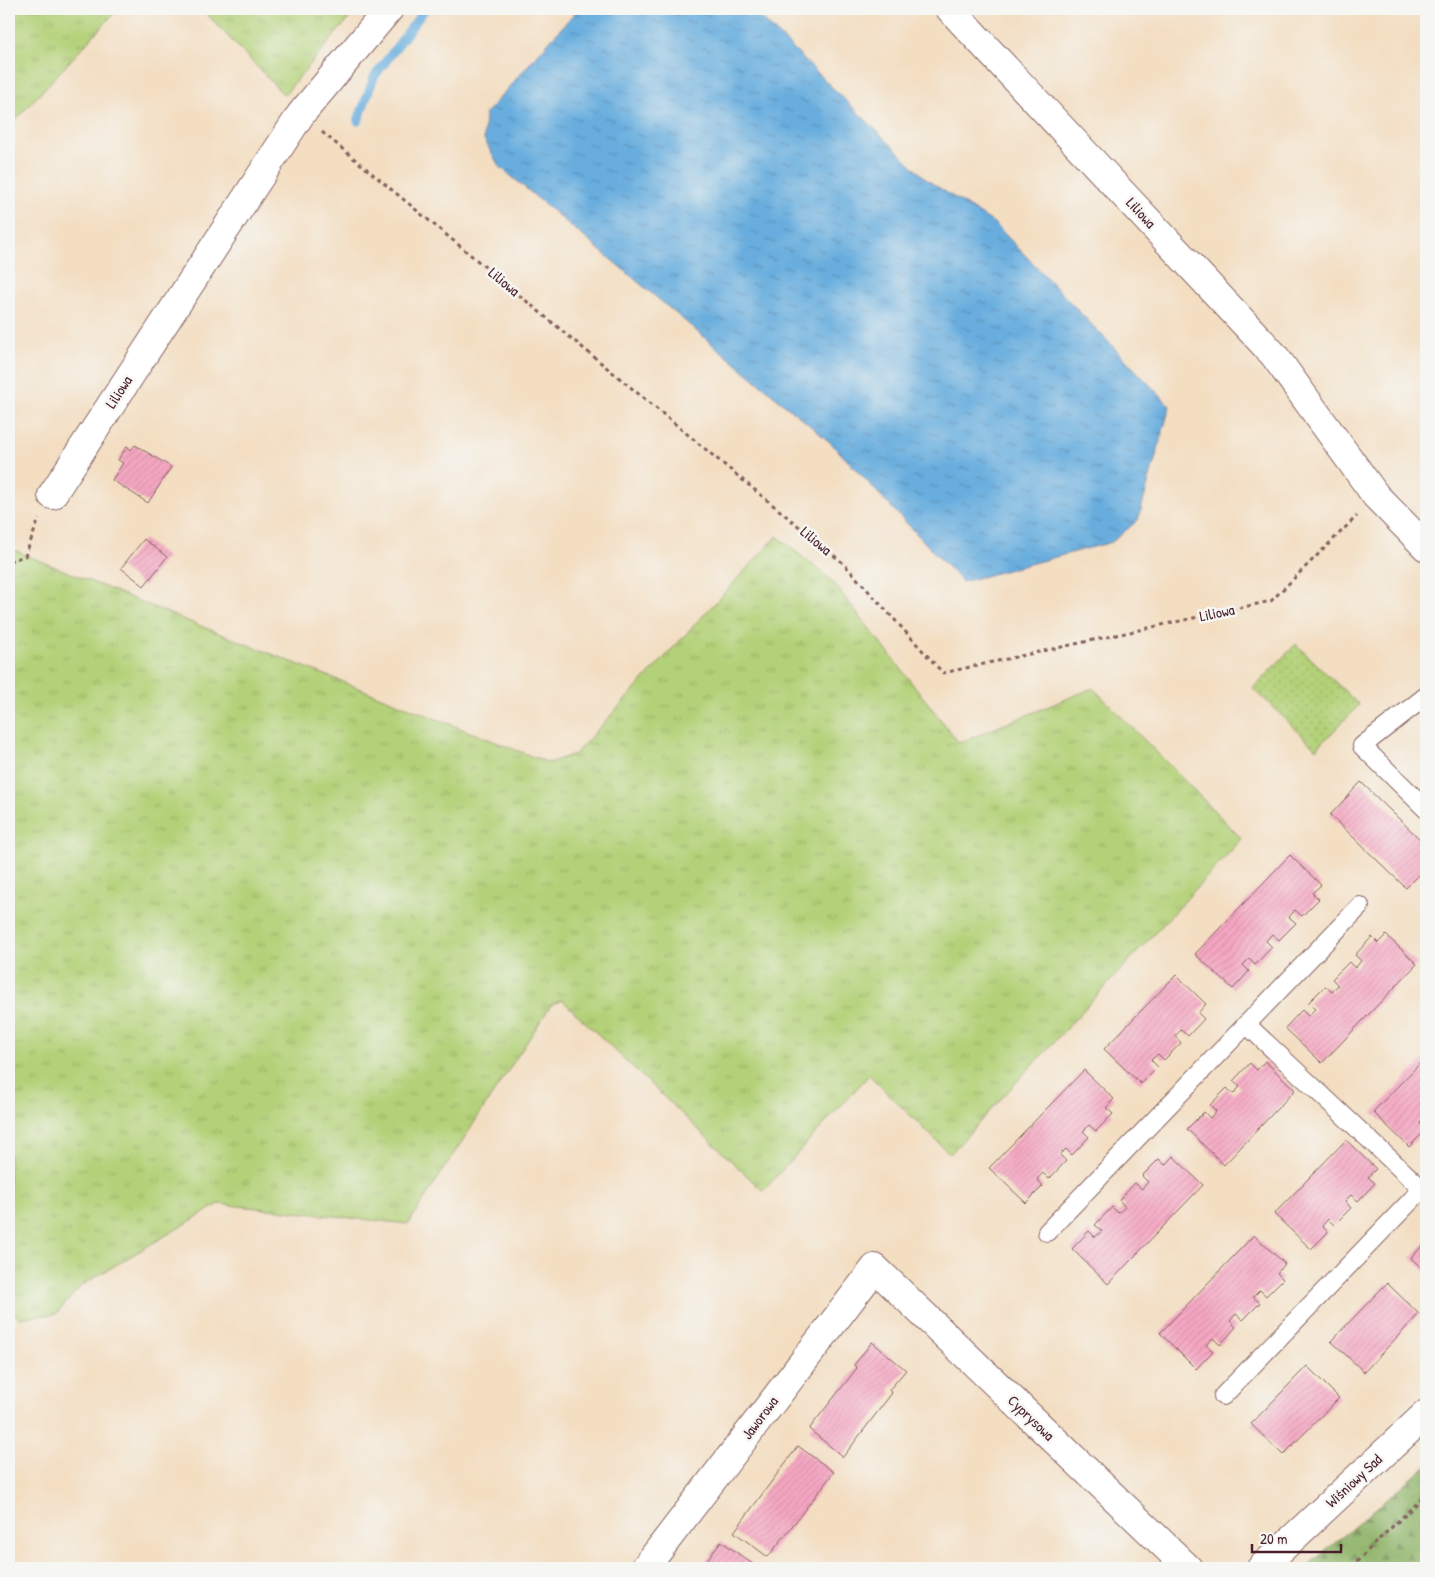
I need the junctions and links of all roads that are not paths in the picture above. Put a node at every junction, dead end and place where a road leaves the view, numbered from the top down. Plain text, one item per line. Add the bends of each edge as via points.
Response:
1 (389, 9) edge
2 (950, 9) edge
3 (52, 495) road end
4 (1426, 547) edge
5 (1426, 696) edge
6 (1426, 808) edge
7 (1360, 906) dead end
8 (1246, 1024) junction
9 (1424, 1187) edge
10 (1047, 1232) dead end
11 (875, 1268) joint
12 (1223, 1396) dead end
13 (1426, 1414) edge
14 (645, 1568) edge
15 (1188, 1568) edge
16 (1261, 1568) edge

1 - 3 street, Liliowa via 301,114
2 - 4 street, Liliowa via 1274,355 1376,496
5 - 6 lane via 1362,746
7 - 8 lane
8 - 9 lane
8 - 10 lane
9 - 12 lane
11 - 14 street, Jaworowa
11 - 15 street, Cyprysowa
13 - 16 street, Wiśniowy Sad

